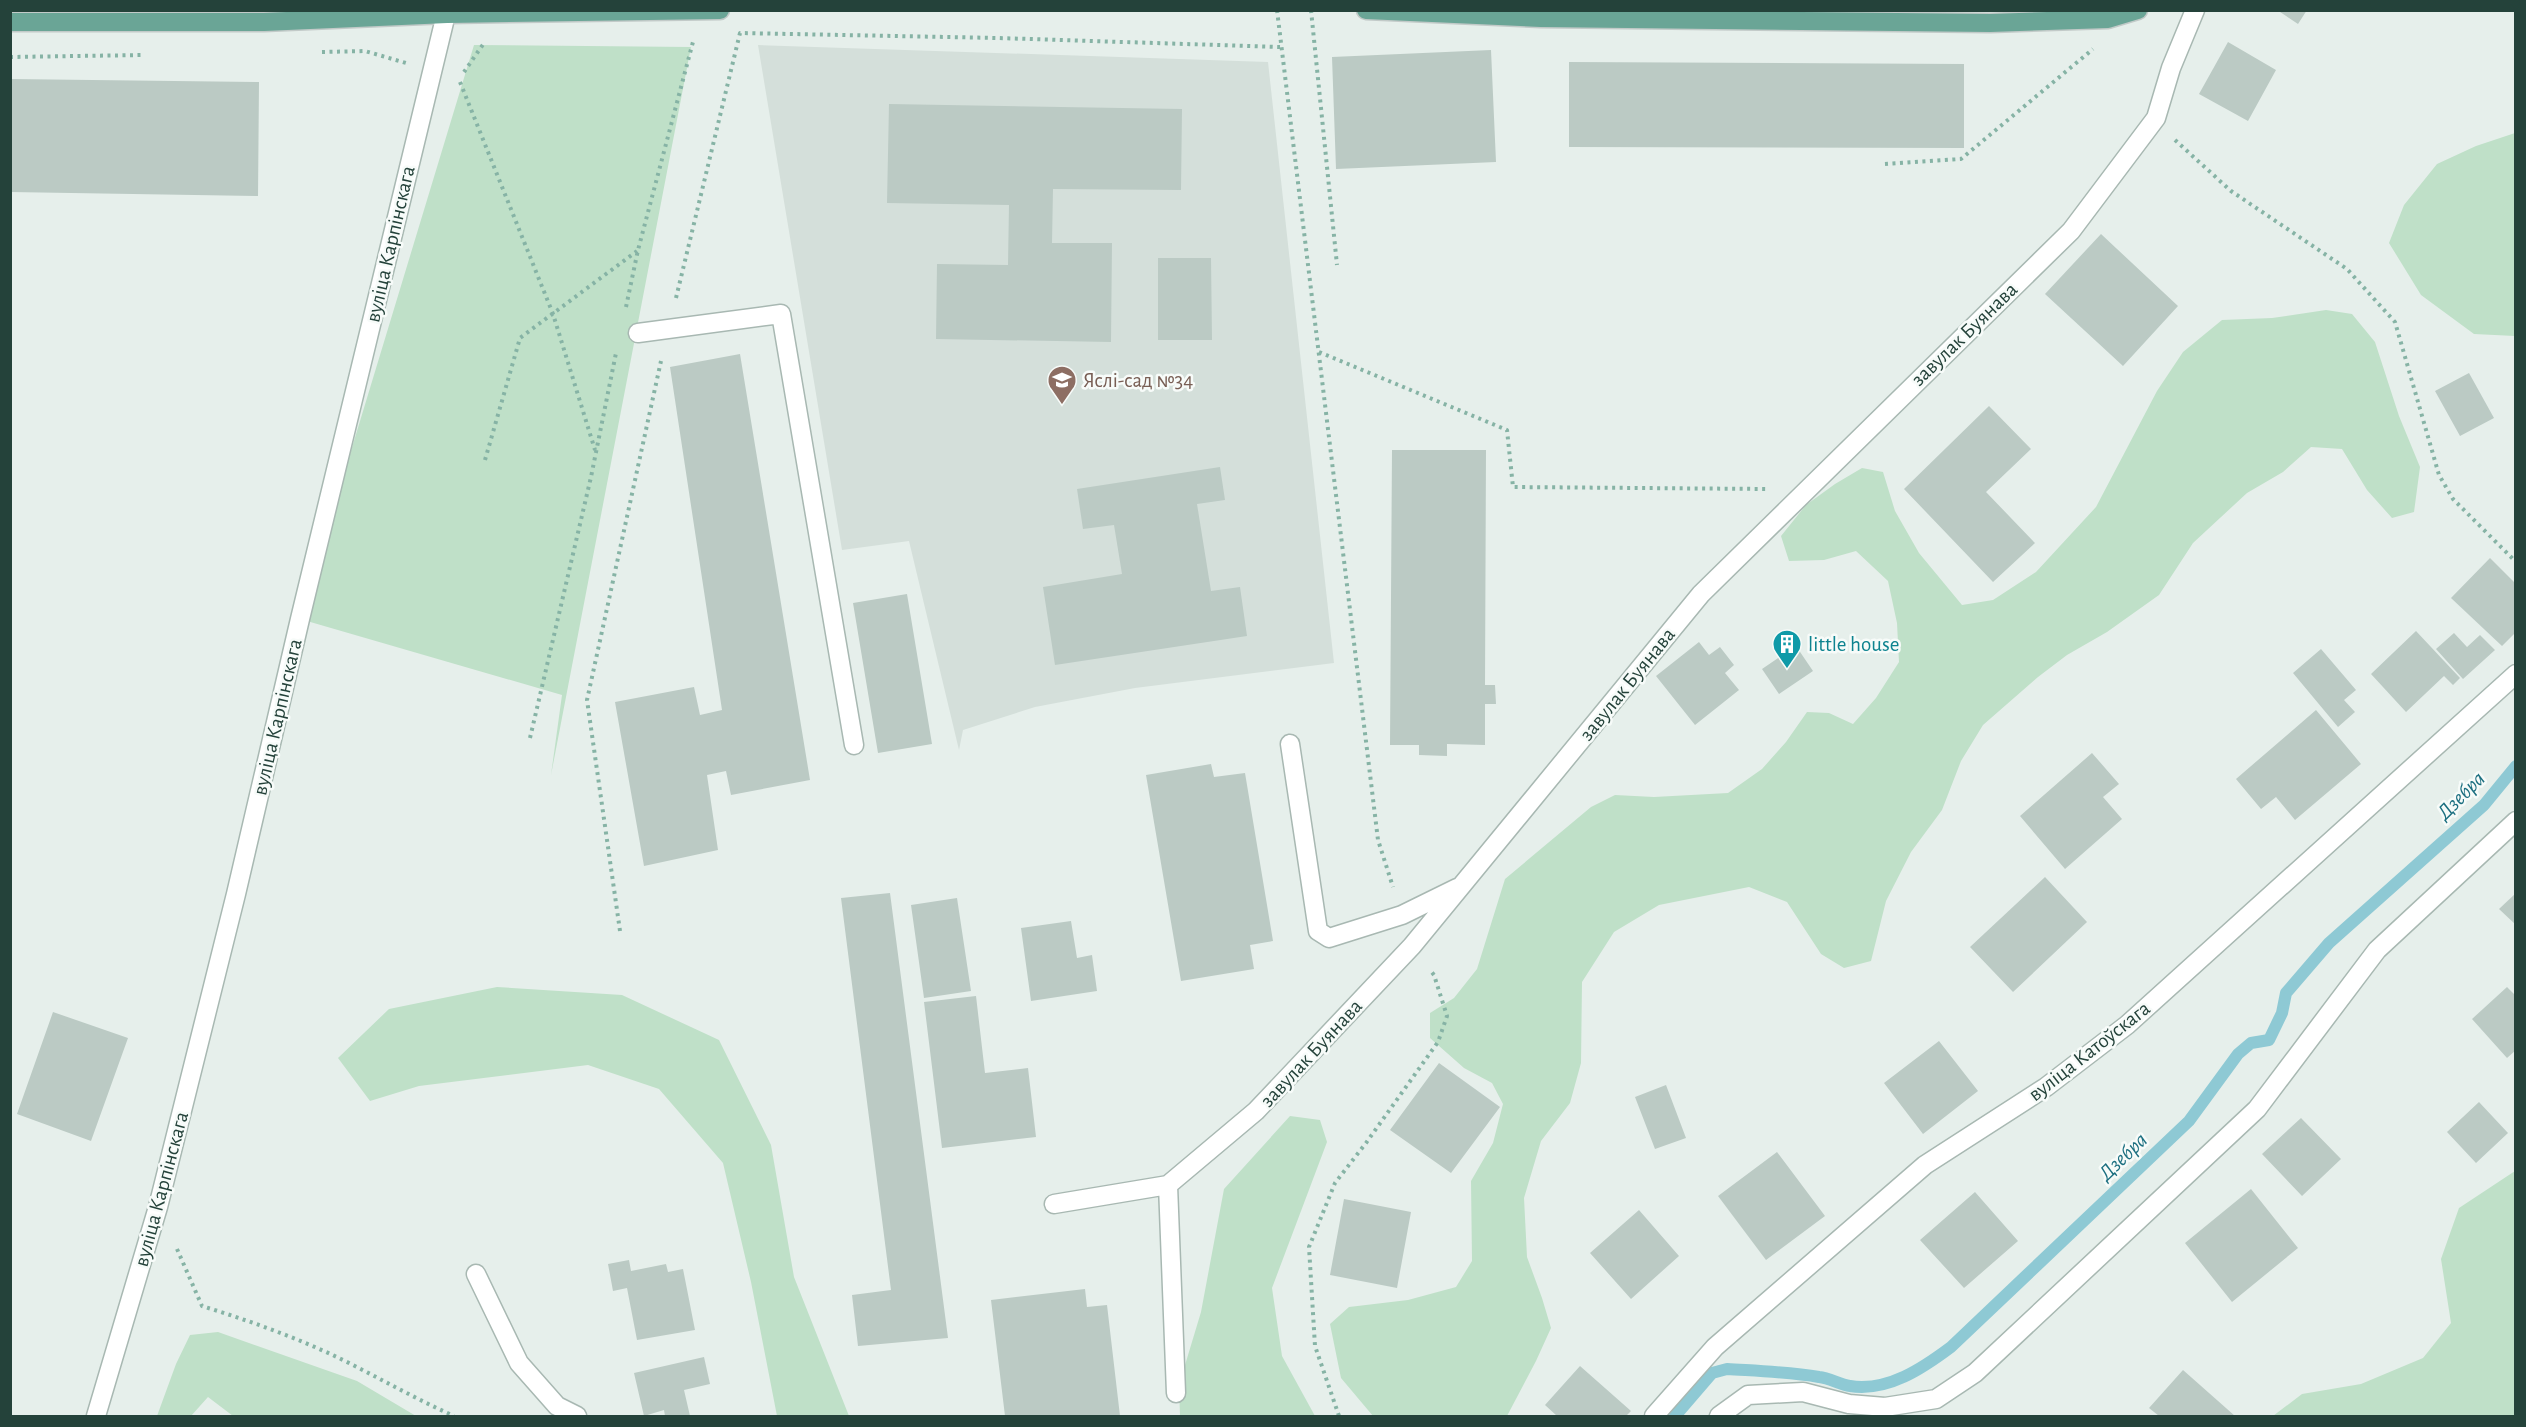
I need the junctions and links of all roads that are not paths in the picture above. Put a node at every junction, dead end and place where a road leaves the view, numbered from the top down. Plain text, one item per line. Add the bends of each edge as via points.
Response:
1 (720, 10) edge
2 (1366, 10) edge
3 (2138, 10) edge
4 (2194, 10) edge
5 (447, 12) edge
6 (263, 16) edge
7 (309, 16) edge
8 (10, 22) edge
9 (638, 333) dead end
10 (2516, 674) edge
11 (1290, 744) dead end
12 (854, 745) dead end
13 (2516, 821) edge
14 (1462, 885) junction
15 (1167, 1185) junction
16 (1054, 1204) dead end
17 (476, 1274) dead end
18 (1176, 1393) dead end
19 (96, 1416) edge
20 (578, 1416) edge
21 (1654, 1416) edge
22 (1719, 1416) edge

1 - 5 main road
2 - 3 main road via 1553,18 1990,23 2108,19
4 - 14 street, завулак Буянава via 2156,118 2071,231 1701,594
5 - 7 main road
5 - 19 street, вуліца Карпінскага via 158,1207
6 - 7 main road
6 - 8 main road
9 - 12 street via 781,314
10 - 21 street, вуліца Катоўскага via 2127,1025 2046,1087 1925,1165 1714,1347
11 - 14 street via 1318,930 1329,938 1402,915
13 - 22 street via 2377,950 2257,1109 1975,1373 1936,1399 1885,1407 1849,1404 1803,1392 1748,1395
14 - 15 street, завулак Буянава via 1412,946 1256,1111
15 - 16 street
15 - 18 street
17 - 20 street via 519,1363 557,1406

